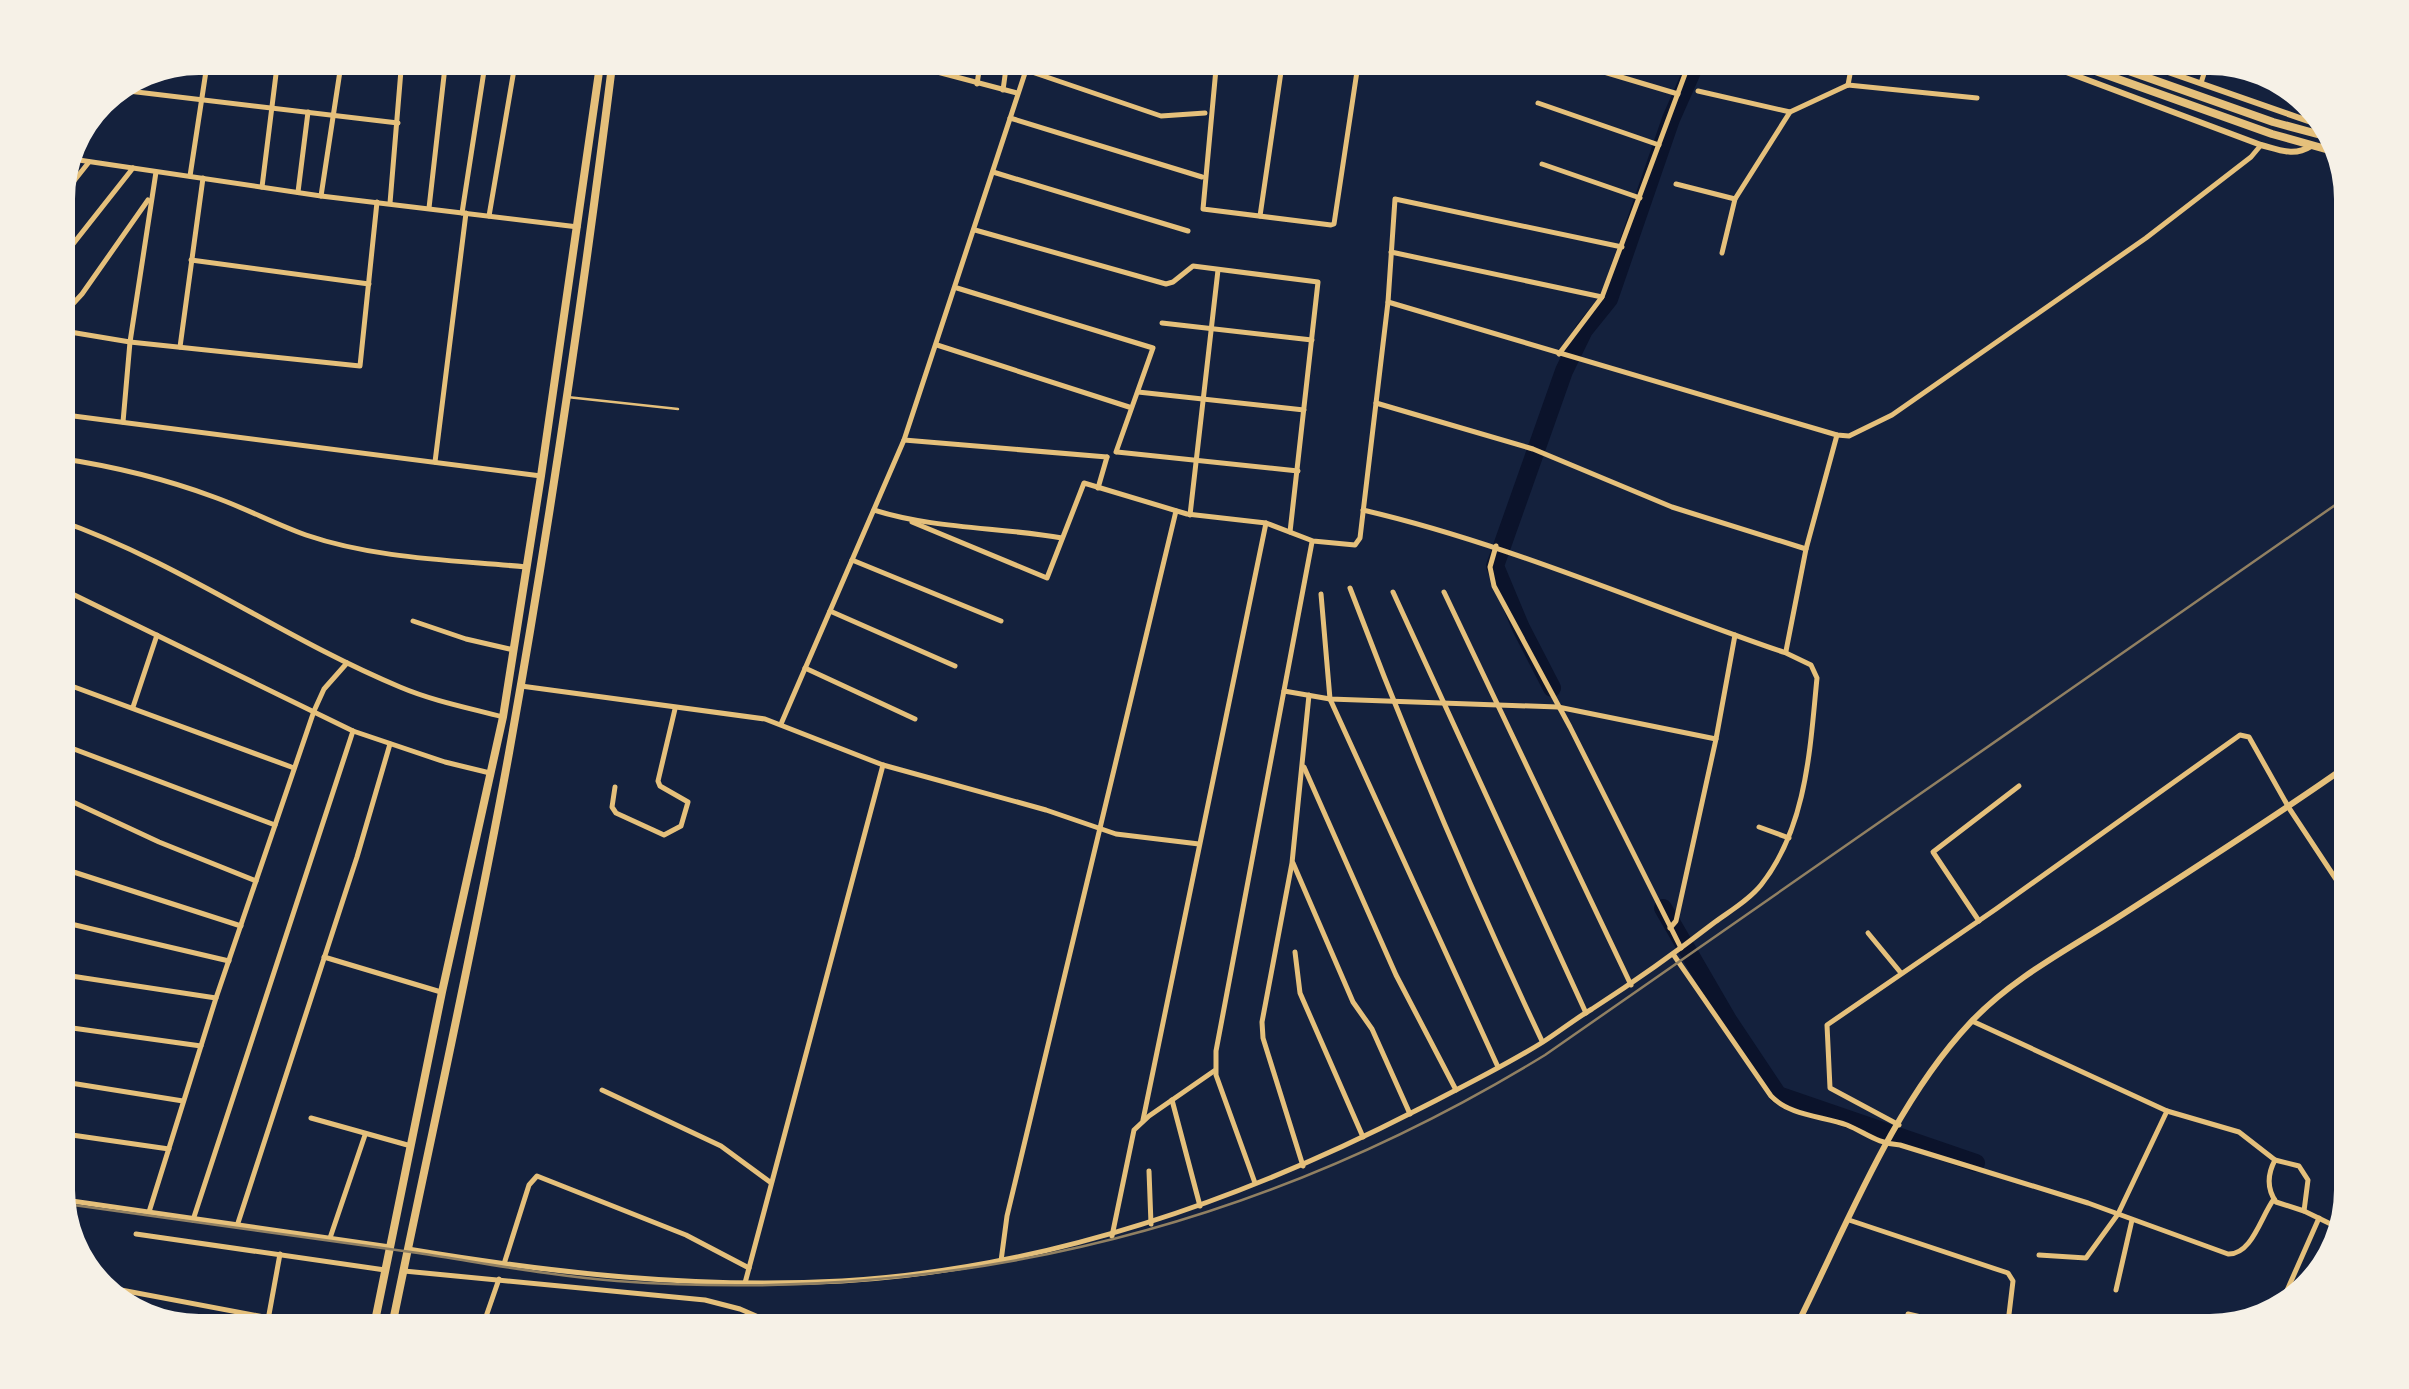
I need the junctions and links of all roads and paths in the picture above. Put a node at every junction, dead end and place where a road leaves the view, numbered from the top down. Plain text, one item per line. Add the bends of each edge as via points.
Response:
1 (205, 75) edge
2 (276, 75) edge
3 (340, 75) edge
4 (401, 75) edge
5 (444, 75) edge
6 (484, 75) edge
7 (513, 75) edge
8 (599, 75) edge
9 (611, 75) edge
10 (943, 75) edge
11 (979, 75) edge
12 (1004, 75) edge
13 (1025, 75) edge
14 (1047, 75) edge
15 (1216, 75) edge
16 (1281, 75) edge
17 (1356, 75) edge
18 (1614, 75) edge
19 (1684, 75) edge
20 (1849, 75) edge
21 (2075, 75) edge
22 (2106, 75) edge
23 (2140, 75) edge
24 (2178, 75) edge
25 (2204, 75) edge
26 (2201, 83) junction
27 (978, 85) junction
28 (1848, 85) junction
29 (2139, 87) junction
30 (1003, 90) junction
31 (1698, 91) dead end
32 (137, 92) edge
33 (1017, 94) junction
34 (1678, 94) junction
35 (2135, 97) junction
36 (1978, 98) dead end
37 (200, 100) junction
38 (1538, 103) dead end
39 (271, 108) junction
40 (308, 112) junction
41 (1790, 112) junction
42 (1206, 113) dead end
43 (334, 115) junction
44 (1010, 118) junction
45 (2305, 120) edge
46 (398, 124) junction
47 (2314, 133) edge
48 (1659, 145) junction
49 (2261, 145) junction
50 (2312, 146) junction
51 (2322, 149) edge
52 (81, 161) edge
53 (89, 162) junction
54 (1542, 164) dead end
55 (133, 168) junction
56 (156, 172) junction
57 (993, 172) junction
58 (190, 176) junction
59 (77, 177) edge
60 (1202, 177) dead end
61 (203, 178) junction
62 (1676, 184) dead end
63 (262, 186) junction
64 (152, 192) junction
65 (298, 192) junction
66 (321, 196) junction
67 (1640, 198) junction
68 (1736, 200) junction
69 (377, 202) junction
70 (390, 203) junction
71 (429, 208) junction
72 (464, 213) junction
73 (489, 216) junction
74 (1260, 216) junction
75 (578, 228) junction
76 (975, 230) junction
77 (1188, 231) dead end
78 (75, 241) edge
79 (1622, 248) junction
80 (1392, 252) junction
81 (1722, 252) dead end
82 (191, 260) junction
83 (1218, 270) junction
84 (369, 284) junction
85 (956, 288) junction
86 (1602, 297) junction
87 (568, 299) junction
88 (580, 300) junction
89 (75, 302) edge
90 (1388, 302) junction
91 (1162, 323) dead end
92 (1210, 328) junction
93 (75, 333) edge
94 (1312, 340) junction
95 (130, 342) junction
96 (937, 345) junction
97 (180, 347) junction
98 (1563, 355) junction
99 (1138, 392) junction
100 (566, 397) junction
101 (1204, 398) junction
102 (1376, 402) junction
103 (1130, 408) junction
104 (678, 409) dead end
105 (1304, 410) junction
106 (75, 416) edge
107 (123, 423) junction
108 (1837, 435) junction
109 (904, 440) junction
110 (1116, 452) junction
111 (1107, 457) junction
112 (75, 461) edge
113 (1198, 461) junction
114 (435, 462) junction
115 (1298, 471) junction
116 (542, 476) junction
117 (1098, 488) junction
118 (874, 510) junction
119 (1363, 510) junction
120 (1176, 511) junction
121 (1190, 515) junction
122 (912, 522) junction
123 (1266, 523) junction
124 (75, 526) edge
125 (1290, 532) junction
126 (1062, 538) junction
127 (1312, 541) junction
128 (1499, 547) junction
129 (1806, 549) junction
130 (852, 560) junction
131 (526, 567) junction
132 (1350, 588) dead end
133 (1393, 592) dead end
134 (1444, 592) dead end
135 (1321, 594) dead end
136 (75, 595) edge
137 (830, 612) junction
138 (412, 620) dead end
139 (1001, 621) dead end
140 (157, 635) junction
141 (1735, 635) junction
142 (514, 650) junction
143 (1786, 653) junction
144 (347, 663) junction
145 (955, 666) dead end
146 (805, 668) junction
147 (521, 686) junction
148 (75, 687) edge
149 (1284, 691) junction
150 (1309, 695) junction
151 (1330, 698) junction
152 (1392, 701) junction
153 (1442, 701) junction
154 (1501, 706) junction
155 (133, 707) junction
156 (1561, 707) junction
157 (675, 709) junction
158 (314, 711) junction
159 (503, 716) junction
160 (915, 718) dead end
161 (781, 724) junction
162 (353, 731) junction
163 (1716, 739) junction
164 (390, 744) junction
165 (75, 749) edge
166 (1303, 764) junction
167 (883, 765) junction
168 (295, 768) junction
169 (490, 773) junction
170 (2334, 776) edge
171 (2019, 786) dead end
172 (615, 787) dead end
173 (75, 803) edge
174 (2289, 808) junction
175 (275, 825) junction
176 (1759, 828) dead end
177 (1100, 829) junction
178 (1789, 838) junction
179 (1199, 844) junction
180 (1292, 863) junction
181 (75, 872) edge
182 (2334, 875) edge
183 (256, 881) junction
184 (458, 918) junction
185 (476, 920) junction
186 (1979, 920) junction
187 (75, 924) edge
188 (242, 926) junction
189 (1672, 926) junction
190 (1868, 933) dead end
191 (1683, 947) junction
192 (1295, 952) dead end
193 (1673, 954) junction
194 (324, 957) junction
195 (229, 961) junction
196 (1901, 974) junction
197 (75, 977) edge
198 (1631, 984) junction
199 (442, 992) junction
200 (216, 998) junction
201 (1586, 1012) junction
202 (1972, 1021) junction
203 (75, 1028) edge
204 (1543, 1042) junction
205 (201, 1046) junction
206 (1498, 1068) junction
207 (1215, 1071) junction
208 (75, 1084) edge
209 (602, 1090) dead end
210 (1456, 1090) junction
211 (1172, 1100) junction
212 (184, 1102) junction
213 (2167, 1111) junction
214 (1410, 1114) junction
215 (311, 1118) dead end
216 (1143, 1120) junction
217 (1898, 1127) junction
218 (75, 1135) edge
219 (365, 1135) junction
220 (1363, 1137) junction
221 (1888, 1142) junction
222 (411, 1146) junction
223 (169, 1149) junction
224 (2275, 1160) junction
225 (1303, 1166) junction
226 (1149, 1172) dead end
227 (770, 1182) junction
228 (1256, 1183) junction
229 (2274, 1199) junction
230 (75, 1201) edge
231 (1200, 1206) junction
232 (2304, 1211) junction
233 (149, 1212) junction
234 (2118, 1214) junction
235 (2132, 1218) junction
236 (2319, 1218) junction
237 (193, 1220) junction
238 (1850, 1220) junction
239 (2330, 1223) edge
240 (1151, 1224) junction
241 (237, 1226) junction
242 (136, 1234) dead end
243 (1112, 1236) junction
244 (330, 1238) junction
245 (390, 1247) junction
246 (408, 1250) junction
247 (280, 1254) junction
248 (2039, 1255) dead end
249 (1001, 1261) junction
250 (504, 1264) junction
251 (748, 1268) junction
252 (385, 1270) junction
253 (404, 1270) junction
254 (499, 1279) junction
255 (746, 1283) junction
256 (2290, 1285) edge
257 (2116, 1290) dead end
258 (129, 1292) edge
259 (248, 1314) edge
260 (270, 1314) edge
261 (376, 1314) edge
262 (395, 1314) edge
263 (487, 1314) edge
264 (751, 1314) edge
265 (1803, 1314) edge
266 (2009, 1314) edge

1 - 37 street
2 - 39 street
3 - 43 street
4 - 46 street
5 - 71 street
6 - 72 street
7 - 73 street
8 - 75 main road
9 - 88 main road
10 - 27 street
11 - 27 street
12 - 30 street
13 - 33 street
14 - 42 street via 1161,116
15 - 74 street via 1203,209
16 - 74 street
17 - 74 street via 1334,224
18 - 34 street
19 - 34 street
20 - 28 street
21 - 35 street
22 - 29 main road
23 - 47 main road
24 - 26 street
25 - 26 street
26 - 45 street
27 - 30 street
28 - 36 street
28 - 41 street
29 - 35 street
29 - 50 main road
30 - 33 street
31 - 41 street
32 - 37 street
33 - 44 street
34 - 48 street
35 - 49 street
37 - 39 street
37 - 58 street
38 - 48 street
39 - 40 street
39 - 63 street
40 - 43 street
40 - 65 street
41 - 68 street
43 - 46 street
43 - 66 street
44 - 57 street
44 - 60 street
46 - 70 street
48 - 67 street
49 - 50 street via 2291,154
49 - 108 street via 2146,238 1892,415 1849,436
50 - 51 main road
52 - 53 street
53 - 55 street
53 - 59 street
54 - 67 street
55 - 56 street
55 - 78 street
56 - 58 street
56 - 64 street
57 - 76 street
57 - 77 street
58 - 61 street
61 - 63 street
61 - 82 street
62 - 68 street
63 - 65 street
64 - 89 street
64 - 95 street
65 - 66 street
66 - 69 street
67 - 79 street
68 - 81 street
69 - 70 street
69 - 84 street
70 - 71 street
71 - 72 street
72 - 73 street
72 - 114 street
73 - 75 street
75 - 87 main road
76 - 83 street via 1166,284 1193,266
76 - 85 street
79 - 80 street via 1394,199
79 - 86 street
80 - 86 street
80 - 90 street
82 - 84 street
82 - 97 street
83 - 92 street
83 - 94 street via 1316,282
84 - 97 street via 360,366
85 - 96 street
85 - 99 street via 1154,348
86 - 98 street
87 - 88 main road
87 - 116 main road
88 - 100 main road
90 - 98 street
90 - 102 street
91 - 92 street
92 - 94 street
92 - 101 street
93 - 95 street
94 - 105 street
95 - 97 street
95 - 107 street
96 - 103 street
96 - 109 street
98 - 108 street
99 - 101 street
99 - 103 street
100 - 104 lane
100 - 147 main road
101 - 105 street
101 - 113 street
102 - 119 street
102 - 129 street via 1532,448 1672,507
103 - 110 street
105 - 115 street
106 - 107 street
107 - 114 street
108 - 129 street
109 - 111 street
109 - 118 street
110 - 111 street
110 - 113 street
111 - 117 street
112 - 131 street via 147,474 348,546
113 - 115 street
113 - 121 street
114 - 116 street
115 - 125 street
116 - 131 main road
117 - 120 street
117 - 126 street via 1084,483
118 - 122 street
118 - 130 street
119 - 127 street via 1354,545
119 - 128 street
120 - 121 street
120 - 177 street
121 - 123 street
122 - 126 street
122 - 126 street via 1048,578
123 - 125 street
123 - 179 street
124 - 144 street via 173,568
125 - 127 street
127 - 149 street
128 - 141 street
128 - 156 street via 1490,567 1494,586
129 - 143 street
130 - 137 street
130 - 139 street
131 - 142 main road
132 - 152 street
133 - 153 street
134 - 154 street
135 - 151 street
136 - 140 street
137 - 145 street
137 - 146 street
138 - 142 street
140 - 155 street
140 - 158 street
141 - 143 street
141 - 163 street
142 - 159 main road
143 - 178 street via 1811,665 1817,678 1804,783
144 - 158 street
144 - 159 street via 403,689
146 - 160 street
146 - 161 street
147 - 157 street
147 - 185 main road
148 - 155 street
149 - 150 street
149 - 207 street
150 - 151 street
150 - 166 street
151 - 152 street
151 - 206 street
152 - 153 street
152 - 204 street
153 - 154 street
153 - 201 street
154 - 156 street
154 - 198 street
155 - 168 street
156 - 163 street
156 - 189 street
157 - 161 street
157 - 172 street via 658,782 688,802 681,826 664,835 616,813
158 - 162 street
158 - 168 street
159 - 169 main road
161 - 167 street
162 - 164 street
162 - 237 street
163 - 189 street
164 - 169 street
164 - 194 street
165 - 175 street
166 - 180 street
166 - 210 street via 1396,975
167 - 177 street
167 - 227 street
168 - 175 street
169 - 184 main road
170 - 174 street
171 - 186 street via 1933,852
173 - 183 street
174 - 182 street
174 - 186 street via 2249,737 2240,735
174 - 202 street via 2024,978
175 - 183 street
176 - 178 street
177 - 179 street
177 - 249 street
178 - 191 street via 1759,887
179 - 216 street
180 - 214 street
180 - 225 street via 1262,1030
181 - 188 street
183 - 188 street
184 - 185 main road
184 - 199 main road
185 - 246 main road
186 - 196 street
187 - 195 street
188 - 195 street
189 - 191 street
190 - 196 street
191 - 193 street
192 - 220 street via 1300,992
193 - 198 street
193 - 221 street via 1774,1100
194 - 199 street
194 - 241 street
195 - 200 street
196 - 217 street via 1825,1031 1830,1088
197 - 200 street
198 - 201 street
199 - 222 main road
200 - 205 street
201 - 204 street
202 - 213 street
202 - 217 street
203 - 205 street
204 - 206 street
205 - 212 street
206 - 210 street
207 - 211 street
207 - 228 street
208 - 212 street
209 - 227 street via 721,1146
210 - 214 street
211 - 216 street
211 - 231 street
212 - 223 street
213 - 224 street via 2239,1132
213 - 234 street
214 - 220 street
215 - 219 street
216 - 243 street via 1132,1134
217 - 221 street
218 - 223 street
219 - 222 street
219 - 244 street
220 - 225 street
221 - 234 street
221 - 238 street
222 - 245 main road
223 - 233 street
224 - 229 street via 2269,1181
224 - 232 street via 2304,1172
225 - 228 street
226 - 240 street
227 - 251 street
228 - 231 street
229 - 232 street
229 - 235 street via 2240,1253
230 - 233 street
231 - 240 street
232 - 236 street
233 - 237 street
234 - 235 street
234 - 248 street via 2081,1259
235 - 257 street
236 - 239 street
236 - 256 street
237 - 241 street
238 - 265 street
238 - 266 street via 2006,1272 2014,1281
240 - 243 street
241 - 244 street
242 - 247 street
243 - 249 street
244 - 245 street
245 - 252 main road
246 - 250 street
246 - 253 main road
247 - 252 street
247 - 260 street
249 - 255 street via 844,1281
250 - 251 street via 529,1185 539,1176
250 - 255 street
251 - 255 street
252 - 261 main road
253 - 254 street
253 - 262 main road
254 - 263 street
254 - 264 street via 705,1300
258 - 259 street

